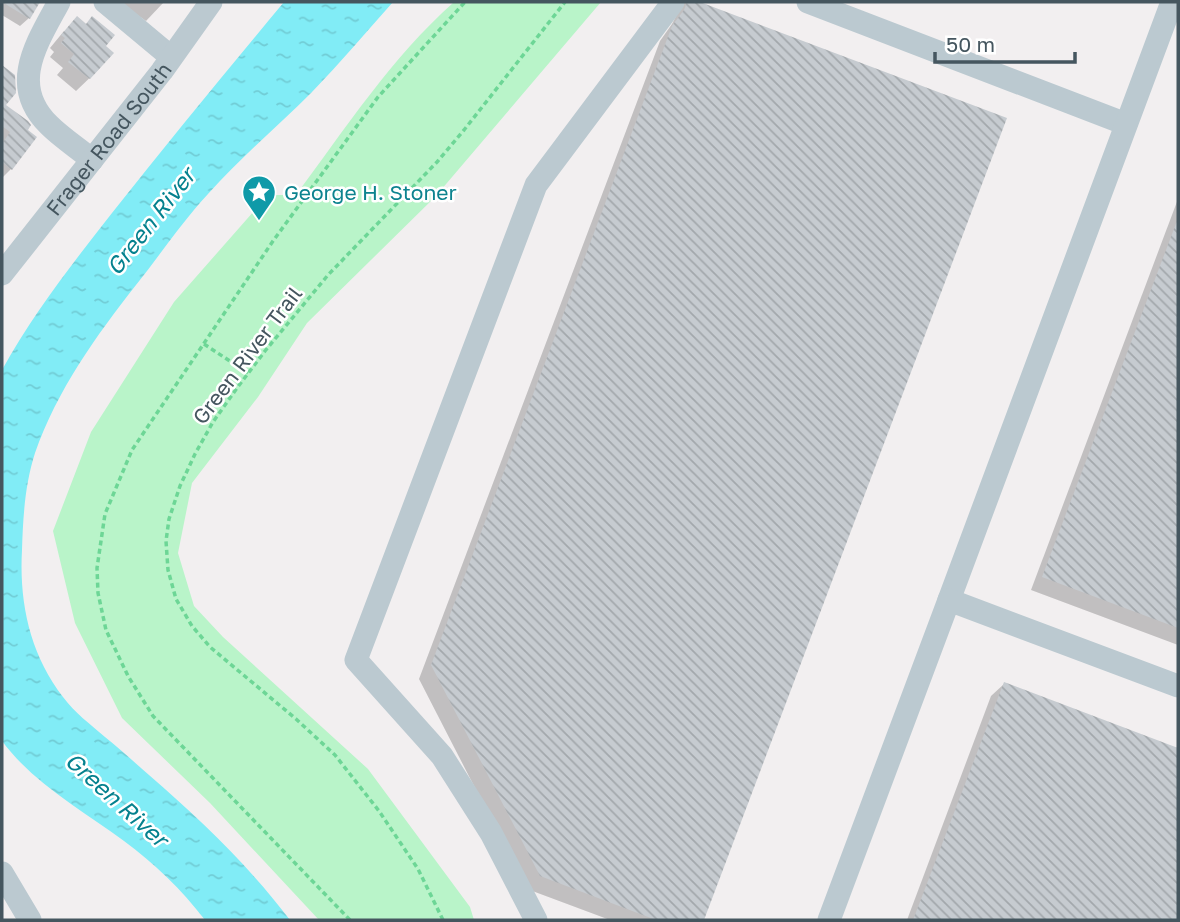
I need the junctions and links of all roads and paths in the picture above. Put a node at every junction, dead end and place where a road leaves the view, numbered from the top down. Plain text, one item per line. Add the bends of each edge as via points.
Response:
1 (59, 2) edge
2 (105, 2) edge
3 (211, 2) edge
4 (465, 2) edge
5 (565, 2) edge
6 (673, 2) edge
7 (808, 2) edge
8 (1172, 2) edge
9 (171, 57) junction
10 (1126, 124) junction
11 (92, 160) junction
12 (2, 274) edge
13 (204, 344) junction
14 (248, 373) junction
15 (949, 600) junction
16 (1178, 685) edge
17 (2, 873) edge
18 (30, 920) edge
19 (350, 920) edge
20 (443, 920) edge
21 (536, 920) edge
22 (829, 920) edge

1 - 11 street via 32,56 29,94 48,124
2 - 9 street
3 - 9 street, Frager Road South
4 - 13 path via 378,97
5 - 14 path, Green River Trail via 464,131 328,275
6 - 21 street via 536,186 356,660 442,756 491,833
7 - 10 street
8 - 10 street
9 - 11 street, Frager Road South
10 - 15 street
11 - 12 street, Frager Road South
13 - 14 path
13 - 19 path via 132,450 105,514 97,568 106,630 153,716
14 - 20 path, Green River Trail via 195,454 169,519 167,561 176,599 210,647 335,755 418,869
15 - 16 street
15 - 22 street
17 - 18 street

